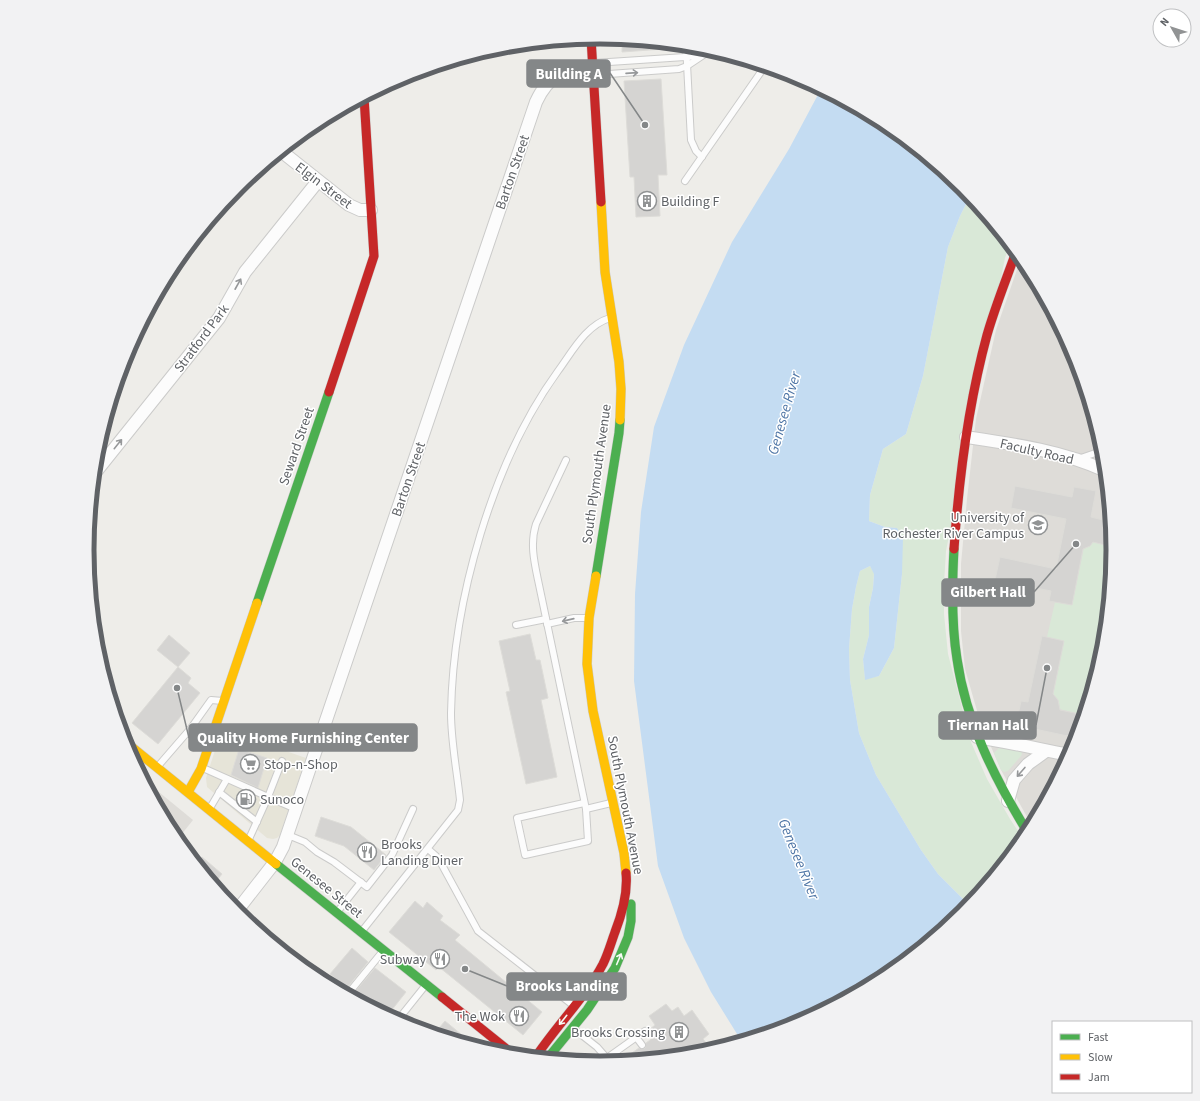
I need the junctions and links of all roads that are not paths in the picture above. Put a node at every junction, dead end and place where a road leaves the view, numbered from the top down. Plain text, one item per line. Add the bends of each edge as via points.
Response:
1 (591, 44) edge
2 (687, 52) edge
3 (700, 56) joint
4 (687, 57) junction
5 (687, 66) junction
6 (593, 69) junction
7 (762, 71) edge
8 (364, 102) edge
9 (285, 154) edge
10 (702, 156) junction
11 (318, 181) junction
12 (685, 181) dead end
13 (371, 210) junction
14 (1014, 259) edge
15 (612, 318) junction
16 (966, 437) junction
17 (1097, 452) edge
18 (566, 460) dead end
19 (1075, 460) junction
20 (101, 465) edge
21 (1100, 468) edge
22 (589, 618) junction
23 (546, 622) junction
24 (516, 625) dead end
25 (224, 701) junction
26 (191, 728) junction
27 (213, 735) junction
28 (977, 737) junction
29 (134, 749) edge
30 (1046, 751) junction
31 (1064, 754) edge
32 (282, 761) dead end
33 (158, 767) junction
34 (202, 767) junction
35 (227, 779) junction
36 (188, 792) junction
37 (219, 792) junction
38 (268, 797) junction
39 (1008, 801) junction
40 (613, 803) junction
41 (585, 806) junction
42 (209, 809) junction
43 (296, 809) junction
44 (413, 809) dead end
45 (257, 822) junction
46 (1024, 827) edge
47 (288, 835) junction
48 (248, 841) junction
49 (428, 849) junction
50 (275, 862) junction
51 (361, 882) junction
52 (627, 886) junction
53 (240, 907) edge
54 (337, 912) junction
55 (361, 932) junction
56 (384, 950) junction
57 (426, 985) junction
58 (350, 991) edge
59 (574, 1006) junction
60 (400, 1016) edge
61 (573, 1028) junction
62 (645, 1031) dead end
63 (636, 1037) junction
64 (642, 1045) dead end
65 (503, 1047) edge
66 (538, 1053) edge
67 (552, 1055) edge
68 (606, 1057) edge
69 (614, 1057) edge

1 - 6 main road, South Plymouth Avenue
2 - 4 lane
3 - 4 lane
3 - 5 lane
4 - 5 lane
4 - 6 lane
6 -> 5 lane via 675,70
5 - 10 lane via 691,140 696,151
6 - 15 main road, South Plymouth Avenue via 605,272
6 - 43 street, Barton Street via 570,70 557,75 547,83 536,102
7 - 10 lane
8 - 13 main road, Seward Street
9 - 11 street, Elgin Street
10 - 12 lane
11 - 13 street, Elgin Street via 354,208
20 -> 11 street, Stratford Park via 219,318 245,272
13 - 25 main road, Seward Street via 374,256 371,268
14 - 16 main road via 988,334
15 - 22 main road, South Plymouth Avenue via 620,375 620,419
15 - 49 lane via 597,324 586,334 542,395 517,439 489,510 467,588 455,666 451,714 459,805 455,815
16 - 19 street, Faculty Road via 1044,451
16 - 28 main road via 952,581 952,620 960,679
17 - 19 lane
18 - 23 lane via 536,524 532,540
19 - 21 street, Faculty Road
22 -> 23 lane
22 - 40 main road, South Plymouth Avenue via 589,687
23 - 24 lane
23 - 41 lane
25 - 26 lane via 211,700
25 - 27 main road, Seward Street
26 - 27 lane
26 - 33 lane
27 - 34 main road, Seward Street
28 - 30 street
28 - 39 main road
29 - 33 main road, Genesee Street
30 - 31 street
30 -> 39 street via 1028,764 1014,780
32 - 38 lane
33 - 36 main road, Genesee Street
34 - 35 lane
34 - 36 main road, Seward Street
35 - 37 lane
35 - 38 lane
36 - 42 main road, Genesee Street
37 - 42 lane
37 - 45 lane
38 - 43 lane
38 - 45 lane
39 - 46 main road
40 - 41 lane
40 - 52 main road, South Plymouth Avenue via 624,853
41 - 41 lane via 588,841 525,854 517,818
42 - 48 main road, Genesee Street
43 - 47 street, Barton Street
44 - 51 lane via 390,859 367,887
45 - 48 lane
47 - 50 street, Barton Street
47 - 51 lane via 306,842
48 - 50 main road, Genesee Street
49 - 55 lane
49 - 59 lane via 442,865 478,931
50 - 53 street, Barton Street
50 - 54 main road, Genesee Street
51 - 54 lane
52 - 59 main road, South Plymouth Avenue via 609,951 598,973
61 -> 52 main road, South Plymouth Avenue via 604,988 623,950 631,916
54 - 55 main road, Genesee Street
55 - 56 main road, Genesee Street
56 - 57 main road, Genesee Street
56 - 58 lane
57 - 60 lane
57 - 65 main road, Genesee Street
59 -> 66 main road, South Plymouth Avenue
61 - 67 main road, South Plymouth Avenue
61 - 68 lane via 598,1047
62 - 63 lane
63 - 64 lane
63 - 69 lane

